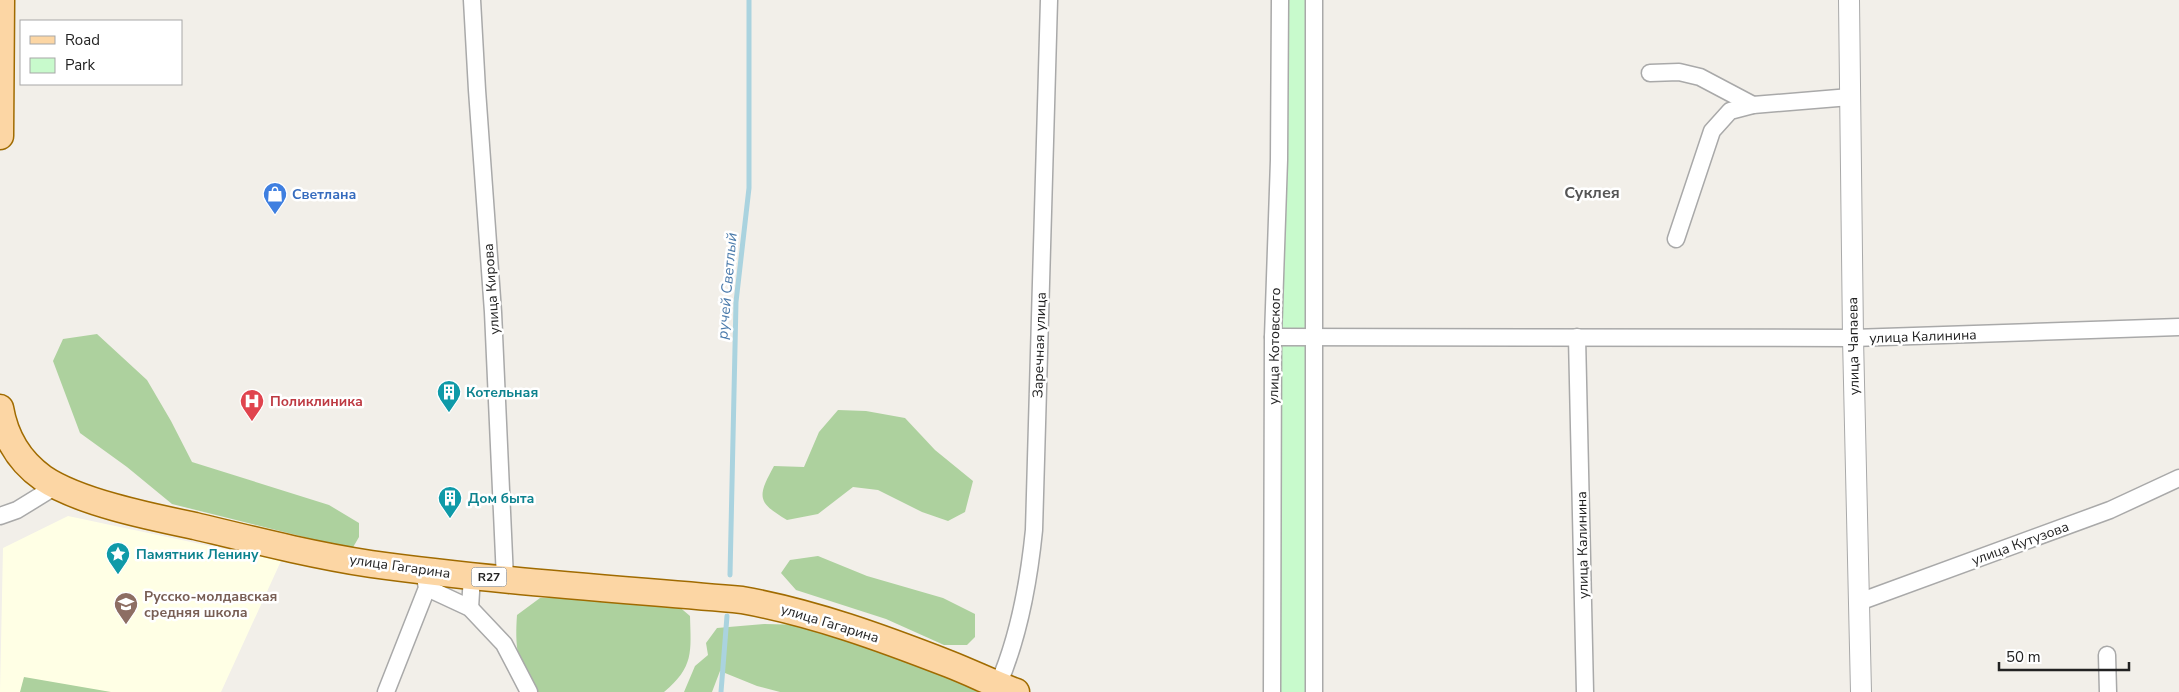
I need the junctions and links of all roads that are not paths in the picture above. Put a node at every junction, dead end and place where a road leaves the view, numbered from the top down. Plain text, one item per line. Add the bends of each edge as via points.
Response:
1 (1, 0) edge
2 (472, 0) edge
3 (1049, 0) edge
4 (1280, 0) edge
5 (1314, 0) edge
6 (1849, 0) edge
7 (1650, 74) dead end
8 (1850, 97) junction
9 (1753, 105) junction
10 (0, 136) edge
11 (1676, 239) dead end
12 (2179, 327) edge
13 (1314, 336) junction
14 (1273, 337) junction
15 (1577, 337) junction
16 (1853, 338) junction
17 (0, 408) edge
18 (2179, 478) edge
19 (56, 486) junction
20 (0, 516) edge
21 (472, 576) junction
22 (426, 579) junction
23 (505, 579) junction
24 (1859, 602) junction
25 (470, 608) junction
26 (2107, 655) dead end
27 (1859, 687) edge
28 (1007, 689) edge
29 (386, 692) edge
30 (529, 692) edge
31 (1272, 692) edge
32 (1314, 692) edge
33 (1585, 692) edge
34 (2108, 692) edge

1 - 10 main road
2 - 23 street, улица Кирова via 493,312
3 - 28 street, Заречная улица via 1034,530 1023,602 1004,672
4 - 14 street, улица Котовского via 1280,160
5 - 13 street
6 - 8 street, улица Чапаева
7 - 9 street via 1679,72 1700,77
8 - 9 street
8 - 16 street, улица Чапаева
9 - 11 street via 1730,111 1712,131
12 - 16 street, улица Калинина
13 - 14 street, улица Калинина
13 - 15 street, улица Калинина
13 - 32 street
14 - 31 street, улица Котовского
15 - 16 street, улица Калинина
15 - 33 street, улица Калинина
16 - 24 street, улица Чапаева
17 - 19 main road, улица Гагарина / R27 via 5,430 18,455 34,472
18 - 24 street, улица Кутузова via 2110,510
19 - 20 street via 17,510
19 - 22 main road, улица Гагарина / R27 via 130,510
21 - 22 main road, улица Гагарина / R27
21 - 23 main road, улица Гагарина / R27
21 - 25 street
22 - 25 street
22 - 29 street
23 - 28 main road, улица Гагарина / R27 via 779,606 836,622
24 - 27 street, улица Чапаева
25 - 30 street via 504,644
26 - 34 street

